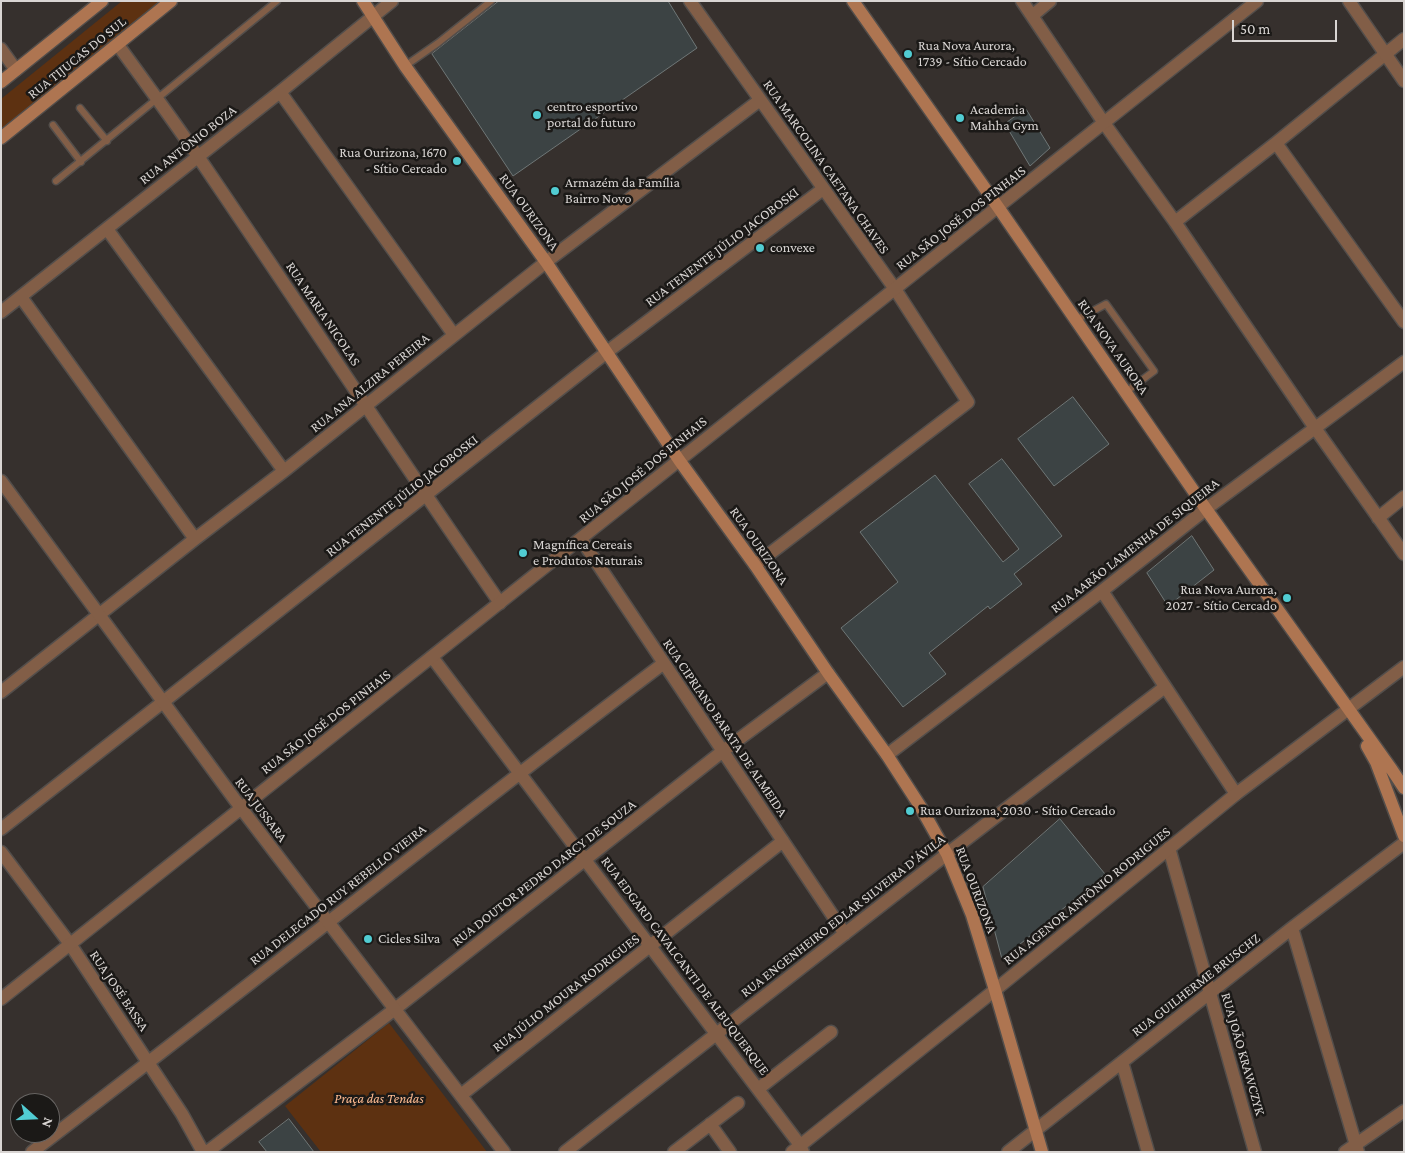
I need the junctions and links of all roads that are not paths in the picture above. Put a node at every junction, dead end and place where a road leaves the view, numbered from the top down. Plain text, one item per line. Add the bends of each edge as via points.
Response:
1 (102, 1) edge
2 (171, 1) edge
3 (277, 1) edge
4 (363, 1) edge
5 (392, 1) edge
6 (491, 1) edge
7 (853, 1) edge
8 (1022, 1) edge
9 (1050, 1) edge
10 (1257, 1) edge
11 (1349, 1) edge
12 (696, 4) edge
13 (1032, 16) junction
14 (372, 17) junction
15 (1404, 39) edge
16 (118, 44) junction
17 (1, 49) edge
18 (1385, 53) junction
19 (405, 66) junction
20 (16, 70) junction
21 (1404, 81) edge
22 (1, 82) edge
23 (280, 92) junction
24 (157, 99) junction
25 (760, 100) junction
26 (80, 108) dead end
27 (1104, 124) junction
28 (53, 125) dead end
29 (1, 138) edge
30 (107, 141) junction
31 (1276, 143) junction
32 (198, 157) junction
33 (81, 162) junction
34 (56, 182) dead end
35 (823, 189) junction
36 (998, 207) junction
37 (1175, 222) junction
38 (106, 229) junction
39 (546, 262) junction
40 (895, 289) junction
41 (21, 297) junction
42 (1, 312) edge
43 (1076, 320) junction
44 (1404, 322) edge
45 (454, 335) junction
46 (607, 352) junction
47 (1404, 362) edge
48 (1126, 392) junction
49 (366, 406) junction
50 (1315, 428) junction
51 (679, 460) junction
52 (284, 471) junction
53 (1, 481) edge
54 (426, 496) junction
55 (1404, 498) edge
56 (1206, 509) junction
57 (1378, 518) junction
58 (195, 539) junction
59 (581, 539) junction
60 (1404, 554) edge
61 (755, 565) junction
62 (1102, 591) junction
63 (500, 603) junction
64 (99, 615) junction
65 (432, 657) junction
66 (664, 663) junction
67 (1404, 667) edge
68 (828, 673) junction
69 (3, 686) edge
70 (1165, 687) junction
71 (164, 702) junction
72 (1349, 709) junction
73 (723, 751) junction
74 (887, 755) junction
75 (519, 772) junction
76 (1404, 788) edge
77 (1236, 794) junction
78 (241, 808) junction
79 (1, 828) edge
80 (1404, 836) edge
81 (783, 841) junction
82 (1404, 843) edge
83 (1169, 848) junction
84 (1, 852) edge
85 (947, 854) junction
86 (585, 860) junction
87 (328, 922) junction
88 (1292, 928) junction
89 (845, 934) junction
90 (70, 944) junction
91 (650, 946) junction
92 (995, 990) junction
93 (1210, 993) junction
94 (1, 999) edge
95 (395, 1008) junction
96 (831, 1032) dead end
97 (716, 1034) junction
98 (1122, 1062) junction
99 (148, 1063) junction
100 (758, 1090) junction
101 (461, 1095) junction
102 (738, 1103) dead end
103 (1404, 1111) edge
104 (710, 1124) junction
105 (1036, 1130) junction
106 (1357, 1148) edge
107 (798, 1150) edge
108 (32, 1152) edge
109 (202, 1152) edge
110 (207, 1152) edge
111 (504, 1152) edge
112 (565, 1152) edge
113 (674, 1152) edge
114 (730, 1152) edge
115 (1008, 1152) edge
116 (1042, 1152) edge
117 (1148, 1152) edge
118 (1255, 1152) edge
119 (1345, 1152) edge

1 - 20 main road, RUA TIJUCAS DO SUL
2 - 16 main road, RUA TIJUCAS DO SUL
3 - 24 lane
4 - 14 main road, RUA OURIZONA
5 - 14 street, RUA ANTÔNIO BOZA
6 - 19 lane
7 - 36 main road, RUA NOVA AURORA
8 - 13 street
9 - 13 street
10 - 27 street, RUA SÃO JOSÉ DOS PINHAIS
11 - 18 street
12 - 25 street, RUA MARCOLINA CAETANA CHAVES
13 - 27 street
14 - 19 main road, RUA OURIZONA
14 - 23 street, RUA ANTÔNIO BOZA
15 - 18 street
16 - 24 street, RUA MARIA NICOLAS
16 - 29 main road, RUA TIJUCAS DO SUL
17 - 20 street
18 - 21 street
18 - 31 street
19 - 39 main road, RUA OURIZONA
20 - 22 main road, RUA TIJUCAS DO SUL
23 - 32 street, RUA ANTÔNIO BOZA
23 - 45 street
24 - 30 lane
24 - 32 street, RUA MARIA NICOLAS
25 - 35 street, RUA MARCOLINA CAETANA CHAVES
25 - 39 street, RUA ANA ALZIRA PEREIRA
26 - 30 lane
27 - 36 street, RUA SÃO JOSÉ DOS PINHAIS
27 - 37 street
28 - 33 lane
30 - 33 lane
31 - 37 street
31 - 44 street
32 - 38 street, RUA ANTÔNIO BOZA
32 - 49 street, RUA MARIA NICOLAS
33 - 34 lane
35 - 40 street, RUA MARCOLINA CAETANA CHAVES
35 - 46 street, RUA TENENTE JÚLIO JACOBOSKI
36 - 40 street, RUA SÃO JOSÉ DOS PINHAIS
36 - 43 main road, RUA NOVA AURORA
37 - 50 street
38 - 41 street, RUA ANTÔNIO BOZA
38 - 52 street
39 - 45 street, RUA ANA ALZIRA PEREIRA
39 - 46 main road, RUA OURIZONA
40 - 51 street, RUA SÃO JOSÉ DOS PINHAIS
40 - 61 street, RUA MARCOLINA CAETANA CHAVES via 968,402
41 - 42 street, RUA ANTÔNIO BOZA
41 - 58 street
43 - 48 main road, RUA NOVA AURORA
43 - 48 lane via 1106,304 1154,371
45 - 49 street, RUA ANA ALZIRA PEREIRA
46 - 51 main road, RUA OURIZONA
46 - 54 street, RUA TENENTE JÚLIO JACOBOSKI
47 - 50 street, RUA AARÃO LAMENHA DE SIQUEIRA
48 - 56 main road, RUA NOVA AURORA
49 - 52 street, RUA ANA ALZIRA PEREIRA
49 - 54 street, RUA MARIA NICOLAS
50 - 56 street, RUA AARÃO LAMENHA DE SIQUEIRA
50 - 57 street
51 - 59 street, RUA SÃO JOSÉ DOS PINHAIS
51 - 61 main road, RUA OURIZONA
52 - 58 street, RUA ANA ALZIRA PEREIRA
53 - 64 street, RUA JUSSARA
54 - 63 street, RUA MARIA NICOLAS
54 - 71 street, RUA TENENTE JÚLIO JACOBOSKI
55 - 57 street
56 - 62 street, RUA AARÃO LAMENHA DE SIQUEIRA
56 - 72 main road, RUA NOVA AURORA
57 - 60 street
58 - 64 street, RUA ANA ALZIRA PEREIRA
59 - 63 street, RUA SÃO JOSÉ DOS PINHAIS
59 - 66 street, RUA CIPRIANO BARATA DE ALMEIDA
61 - 68 main road, RUA OURIZONA
62 - 70 street
62 - 74 street, RUA AARÃO LAMENHA DE SIQUEIRA
63 - 65 street, RUA SÃO JOSÉ DOS PINHAIS
64 - 69 street, RUA ANA ALZIRA PEREIRA
64 - 71 street, RUA JUSSARA
65 - 75 street, RUA EDGARD CAVALCANTI DE ALBUQUERQUE
65 - 78 street, RUA SÃO JOSÉ DOS PINHAIS
66 - 73 street, RUA CIPRIANO BARATA DE ALMEIDA
66 - 75 street, RUA DELEGADO RUY REBELLO VIEIRA
67 - 72 street, RUA AGENOR ANTÔNIO RODRIGUES
68 - 73 street, RUA DOUTOR PEDRO DARCY DE SOUZA
68 - 74 main road, RUA OURIZONA
70 - 77 street
70 - 85 street, RUA ENGENHEIRO EDLAR SILVEIRA D'ÁVILA
71 - 78 street, RUA JUSSARA
71 - 79 street, RUA TENENTE JÚLIO JACOBOSKI
72 - 76 main road, RUA NOVA AURORA
72 - 77 street, RUA AGENOR ANTÔNIO RODRIGUES
72 - 80 main road, RUA NOVA AURORA via 1376,762
73 - 81 street, RUA CIPRIANO BARATA DE ALMEIDA
73 - 86 street, RUA DOUTOR PEDRO DARCY DE SOUZA
74 - 85 main road, RUA OURIZONA
75 - 86 street, RUA EDGARD CAVALCANTI DE ALBUQUERQUE
75 - 87 street, RUA DELEGADO RUY REBELLO VIEIRA
77 - 83 street, RUA AGENOR ANTÔNIO RODRIGUES
78 - 87 street, RUA JUSSARA
78 - 90 street, RUA SÃO JOSÉ DOS PINHAIS
81 - 89 street, RUA CIPRIANO BARATA DE ALMEIDA
81 - 91 street, RUA JÚLIO MOURA RODRIGUES
82 - 88 street, RUA GUILHERME BRUSCHZ
83 - 92 street, RUA AGENOR ANTÔNIO RODRIGUES
83 - 93 street, RUA JOÃO KRAWCZYK
84 - 90 street, RUA JOSÉ BASSA
85 - 89 street, RUA ENGENHEIRO EDLAR SILVEIRA D'ÁVILA
85 - 92 main road, RUA OURIZONA via 972,915
86 - 91 street, RUA EDGARD CAVALCANTI DE ALBUQUERQUE
86 - 95 street, RUA DOUTOR PEDRO DARCY DE SOUZA
87 - 95 street, RUA JUSSARA
87 - 99 street, RUA DELEGADO RUY REBELLO VIEIRA
88 - 93 street, RUA GUILHERME BRUSCHZ
88 - 106 street
89 - 97 street, RUA ENGENHEIRO EDLAR SILVEIRA D'ÁVILA
90 - 94 street, RUA SÃO JOSÉ DOS PINHAIS
90 - 99 street, RUA JOSÉ BASSA
91 - 97 street, RUA EDGARD CAVALCANTI DE ALBUQUERQUE
91 - 101 street, RUA JÚLIO MOURA RODRIGUES
92 - 105 main road, RUA OURIZONA
92 - 107 street, RUA AGENOR ANTÔNIO RODRIGUES
93 - 98 street, RUA GUILHERME BRUSCHZ
93 - 118 street, RUA JOÃO KRAWCZYK
95 - 101 street, RUA JUSSARA
95 - 110 street, RUA DOUTOR PEDRO DARCY DE SOUZA
96 - 100 street
97 - 100 street, RUA EDGARD CAVALCANTI DE ALBUQUERQUE
97 - 112 street, RUA ENGENHEIRO EDLAR SILVEIRA D'ÁVILA
98 - 105 street, RUA GUILHERME BRUSCHZ
98 - 117 street
99 - 108 street, RUA DELEGADO RUY REBELLO VIEIRA
99 - 109 street, RUA JOSÉ BASSA via 182,1114
100 - 107 street, RUA EDGARD CAVALCANTI DE ALBUQUERQUE
101 - 111 street, RUA JUSSARA
102 - 104 street
103 - 106 street
104 - 113 street
104 - 114 street
105 - 115 street, RUA GUILHERME BRUSCHZ
105 - 116 main road, RUA OURIZONA
106 - 119 street

